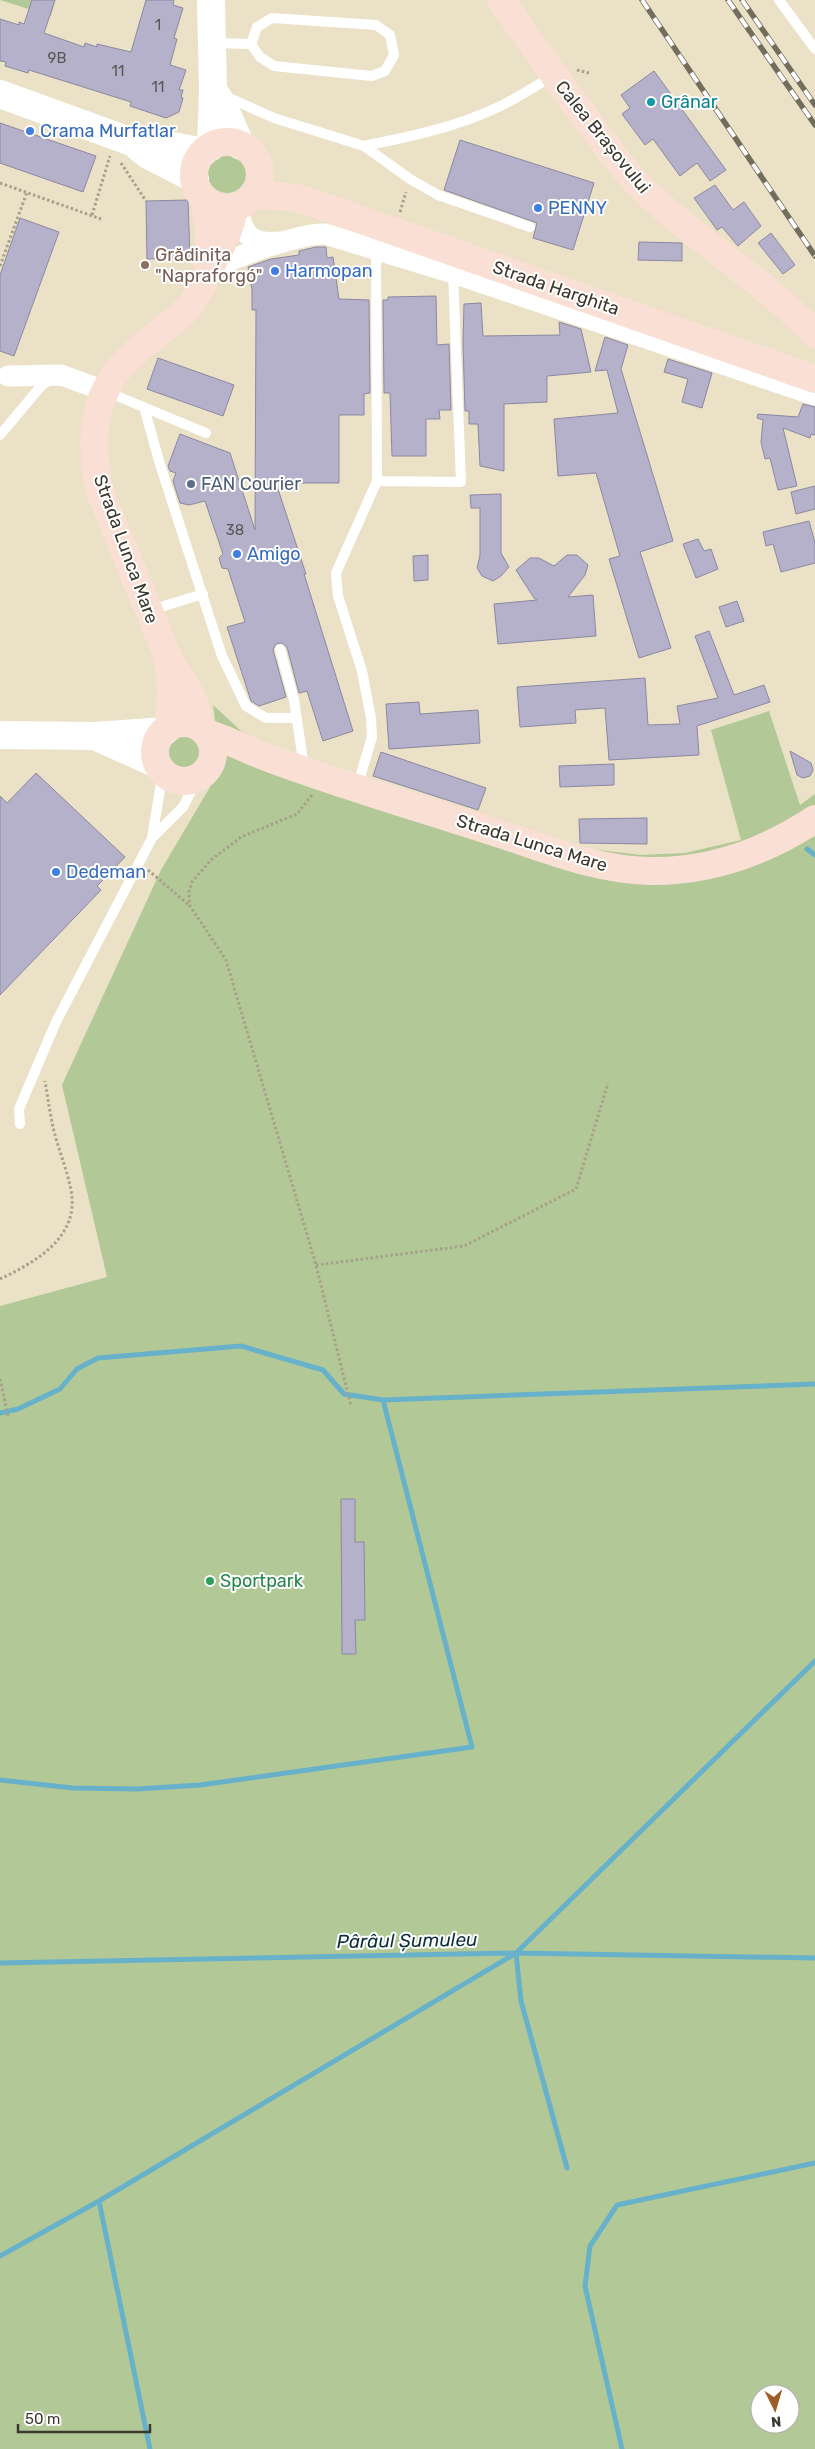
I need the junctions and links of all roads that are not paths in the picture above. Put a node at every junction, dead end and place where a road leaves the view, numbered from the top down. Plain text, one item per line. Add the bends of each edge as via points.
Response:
1 (210, 0) edge
2 (501, 0) edge
3 (779, 0) edge
4 (212, 43) junction
5 (251, 44) junction
6 (815, 49) edge
7 (554, 75) junction
8 (213, 90) junction
9 (0, 94) edge
10 (241, 146) junction
11 (364, 146) junction
12 (207, 149) junction
13 (121, 154) junction
14 (200, 189) junction
15 (246, 194) junction
16 (530, 227) dead end
17 (284, 242) junction
18 (376, 249) junction
19 (208, 272) junction
20 (454, 273) junction
21 (815, 334) edge
22 (8, 376) dead end
23 (61, 376) junction
24 (815, 379) edge
25 (105, 390) junction
26 (815, 395) edge
27 (144, 407) junction
28 (206, 433) dead end
29 (0, 435) edge
30 (378, 481) junction
31 (203, 594) junction
32 (148, 612) junction
33 (280, 649) dead end
34 (168, 657) junction
35 (297, 718) junction
36 (167, 729) junction
37 (204, 731) junction
38 (0, 735) edge
39 (95, 736) junction
40 (277, 762) junction
41 (160, 767) junction
42 (203, 773) junction
43 (313, 774) junction
44 (357, 788) junction
45 (815, 819) edge
46 (152, 838) junction
47 (20, 1124) dead end

1 - 4 main road
2 - 7 main road, Calea Brașovului
3 - 6 lane
4 - 5 lane
4 - 8 main road
5 - 5 lane via 260,57 274,66 372,76 384,71 394,55 390,34 368,24 272,18 257,27
7 - 11 lane via 494,109 465,121
7 - 21 main road, Calea Brașovului via 612,154 647,192 774,294
8 - 10 main road
8 - 11 lane via 274,118
8 - 12 main road
9 - 13 main road
10 - 12 main road via 226,142
10 - 15 main road via 253,155
11 - 16 lane via 438,195
12 - 13 main road via 156,143
12 - 14 main road via 196,164
13 - 14 main road via 148,155
14 - 15 main road via 220,207
14 - 19 main road, Strada Lunca Mare via 209,234
15 - 17 street via 242,227 251,239
15 - 19 main road, Strada Lunca Mare
15 - 24 main road, Strada Harghita via 308,202
17 - 18 street via 305,235 325,234
17 - 19 street via 224,262
18 - 20 street
18 - 30 lane
19 - 25 main road, Strada Lunca Mare via 194,301 126,361
20 - 26 street
20 - 30 lane via 461,482
22 - 23 street
23 - 25 street
23 - 29 lane via 42,385
25 - 27 lane
25 - 32 main road, Strada Lunca Mare via 94,424 95,469 100,492
27 - 28 lane
27 - 31 lane
30 - 44 lane via 336,573 338,596 362,671 371,718 370,746
31 - 32 lane
31 - 35 lane via 222,656 246,706 266,718
32 - 34 main road, Strada Lunca Mare
33 - 35 lane
34 - 36 main road, Strada Lunca Mare via 171,690
34 - 37 main road, Strada Lunca Mare via 193,699
35 - 43 lane
36 - 37 main road via 185,723
36 - 39 main road
36 - 41 main road via 156,748
37 - 40 main road, Strada Lunca Mare
37 - 42 main road via 214,752
38 - 39 main road
39 - 41 main road
40 - 42 main road, Strada Lunca Mare via 236,764
40 - 43 main road, Strada Lunca Mare
41 - 42 main road via 179,780 193,779
41 - 46 lane
42 - 46 lane via 183,807
43 - 44 main road, Strada Lunca Mare
44 - 45 main road, Strada Lunca Mare via 595,864 648,871 675,870 730,860 761,849
46 - 47 lane via 56,1022 19,1109

